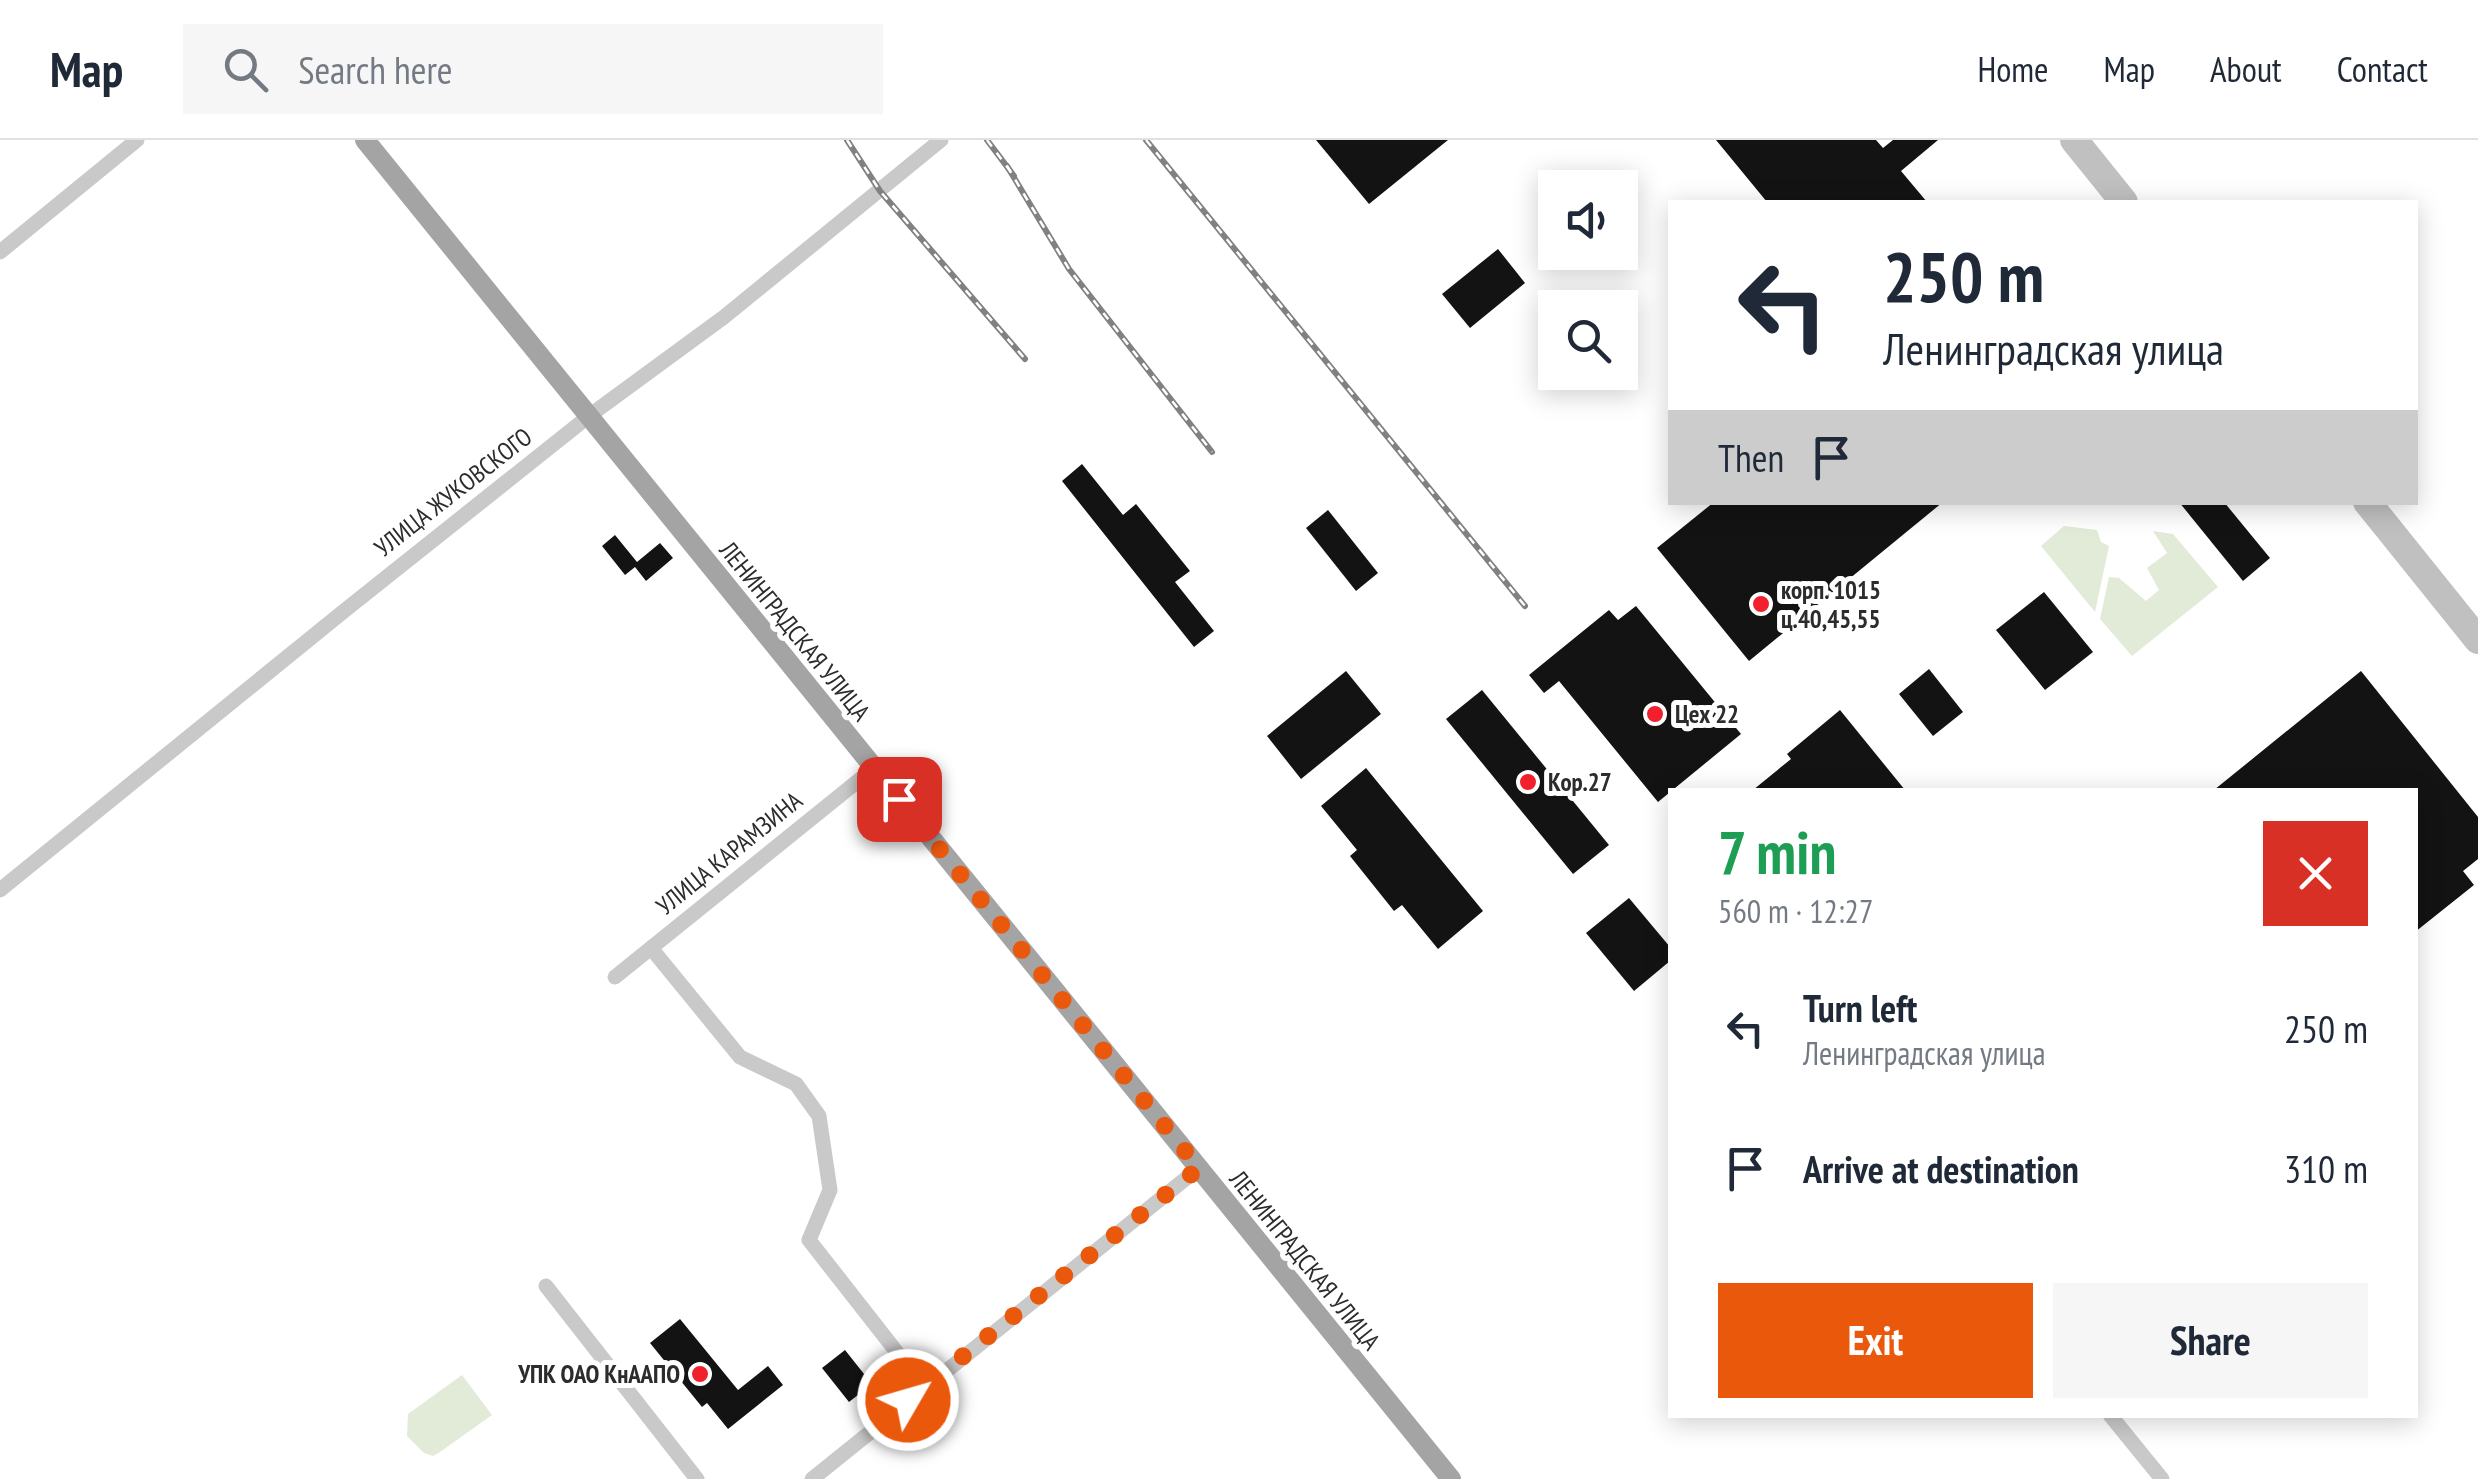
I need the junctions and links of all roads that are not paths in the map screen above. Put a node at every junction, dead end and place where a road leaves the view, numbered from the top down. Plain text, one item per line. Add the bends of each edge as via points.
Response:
1 (138, 140) edge
2 (365, 140) edge
3 (941, 140) edge
4 (0, 252) edge
5 (589, 416) junction
6 (874, 768) junction
7 (0, 890) edge
8 (651, 948) junction
9 (615, 978) dead end
10 (1199, 1168) junction
11 (546, 1286) dead end
12 (908, 1400) junction
13 (2112, 1418) edge
14 (698, 1479) edge
15 (812, 1479) edge
16 (1450, 1479) edge
17 (2162, 1479) edge

1 - 4 street
2 - 5 main road, ЛЕНИНГРАДСКАЯ УЛИЦА
3 - 5 street, УЛИЦА ЖУКОВСКОГО via 724,317
5 - 6 main road, ЛЕНИНГРАДСКАЯ УЛИЦА
5 - 7 street, УЛИЦА ЖУКОВСКОГО
6 - 8 street, УЛИЦА КАРАМЗИНА
6 - 10 main road, ЛЕНИНГРАДСКАЯ УЛИЦА
8 - 9 street, УЛИЦА КАРАМЗИНА
8 - 12 street via 740,1057 796,1084 819,1116 830,1190 809,1240 910,1369
10 - 12 street
10 - 16 main road, ЛЕНИНГРАДСКАЯ УЛИЦА
11 - 14 street
12 - 15 street
13 - 17 street

